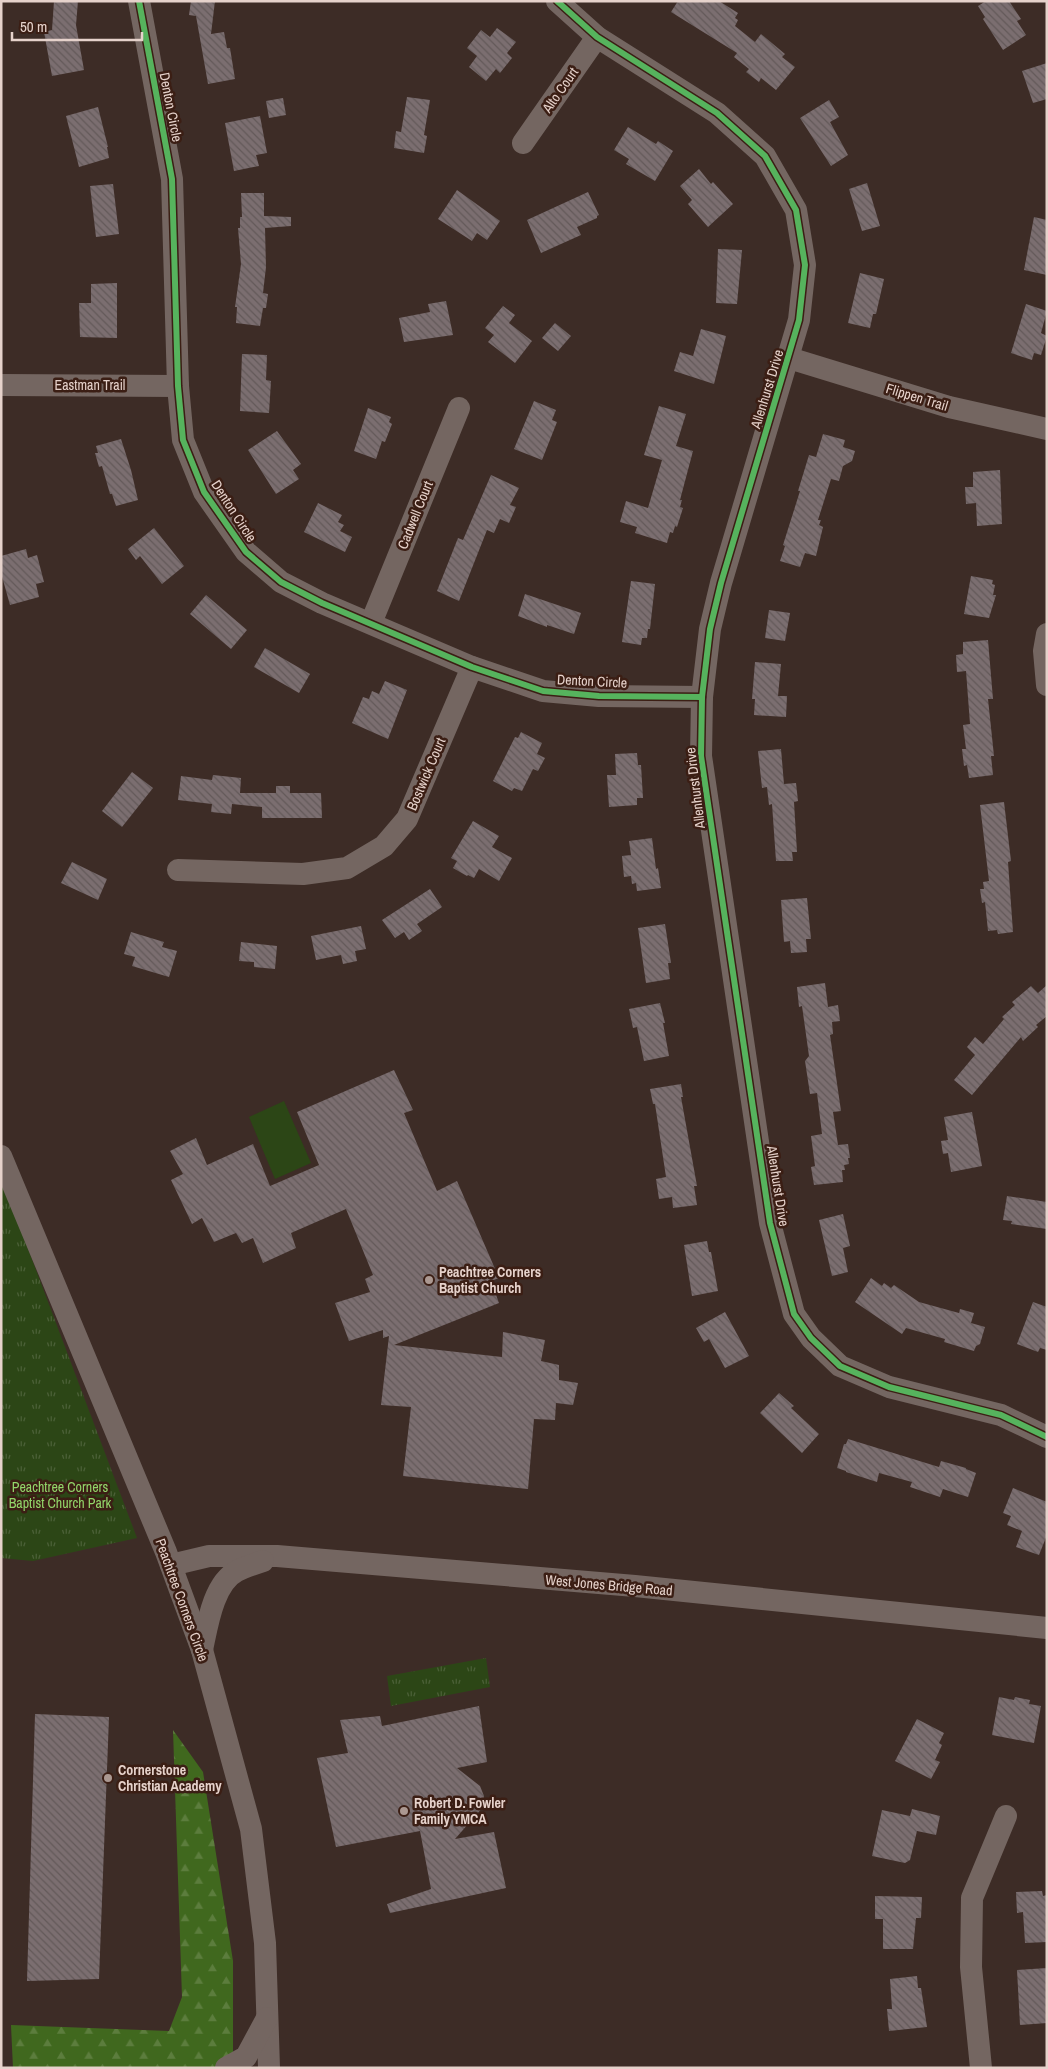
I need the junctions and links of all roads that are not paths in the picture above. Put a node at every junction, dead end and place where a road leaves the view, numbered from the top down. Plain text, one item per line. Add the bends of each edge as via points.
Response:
1 (139, 1) edge
2 (558, 1) edge
3 (597, 37) junction
4 (523, 143) dead end
5 (789, 358) junction
6 (1, 385) edge
7 (178, 386) junction
8 (459, 408) dead end
9 (1047, 429) edge
10 (371, 623) junction
11 (1047, 634) edge
12 (472, 667) junction
13 (1047, 685) edge
14 (702, 696) junction
15 (178, 870) dead end
16 (1, 1156) edge
17 (1047, 1437) edge
18 (277, 1556) junction
19 (171, 1565) junction
20 (1047, 1628) edge
21 (202, 1650) junction
22 (1006, 1816) dead end
23 (268, 2015) junction
24 (226, 2068) edge
25 (269, 2068) edge
26 (981, 2068) edge

1 - 7 street, Denton Circle via 172,179
2 - 3 street, Allenhurst Drive
3 - 4 street, Alto Court
3 - 5 street, Allenhurst Drive via 717,113 765,156 796,210 805,265 799,320
5 - 9 street, Flippen Trail via 949,407
5 - 14 street, Allenhurst Drive via 710,629
6 - 7 street, Eastman Trail
7 - 10 street, Denton Circle via 183,440 204,492 246,552 281,582
8 - 10 street, Cadwell Court
10 - 12 street, Denton Circle
11 - 13 street via 1044,651
12 - 14 street, Denton Circle via 543,691 599,696
12 - 15 street, Bostwick Court via 408,819 384,846 347,868 303,874
14 - 17 street, Allenhurst Drive via 701,756 741,1036 770,1223 794,1314 811,1338 840,1366 889,1387 1001,1415
16 - 19 street, Peachtree Corners Circle
18 - 19 street, West Jones Bridge Road via 209,1556
18 - 20 street, West Jones Bridge Road via 635,1586
18 - 21 street via 235,1571 220,1589 211,1610
19 - 21 street, Peachtree Corners Circle
21 - 23 street, Peachtree Corners Circle via 251,1829 265,1942
22 - 26 street via 972,1898 971,1967
23 - 24 street via 246,2057
23 - 25 street, Peachtree Corners Circle

